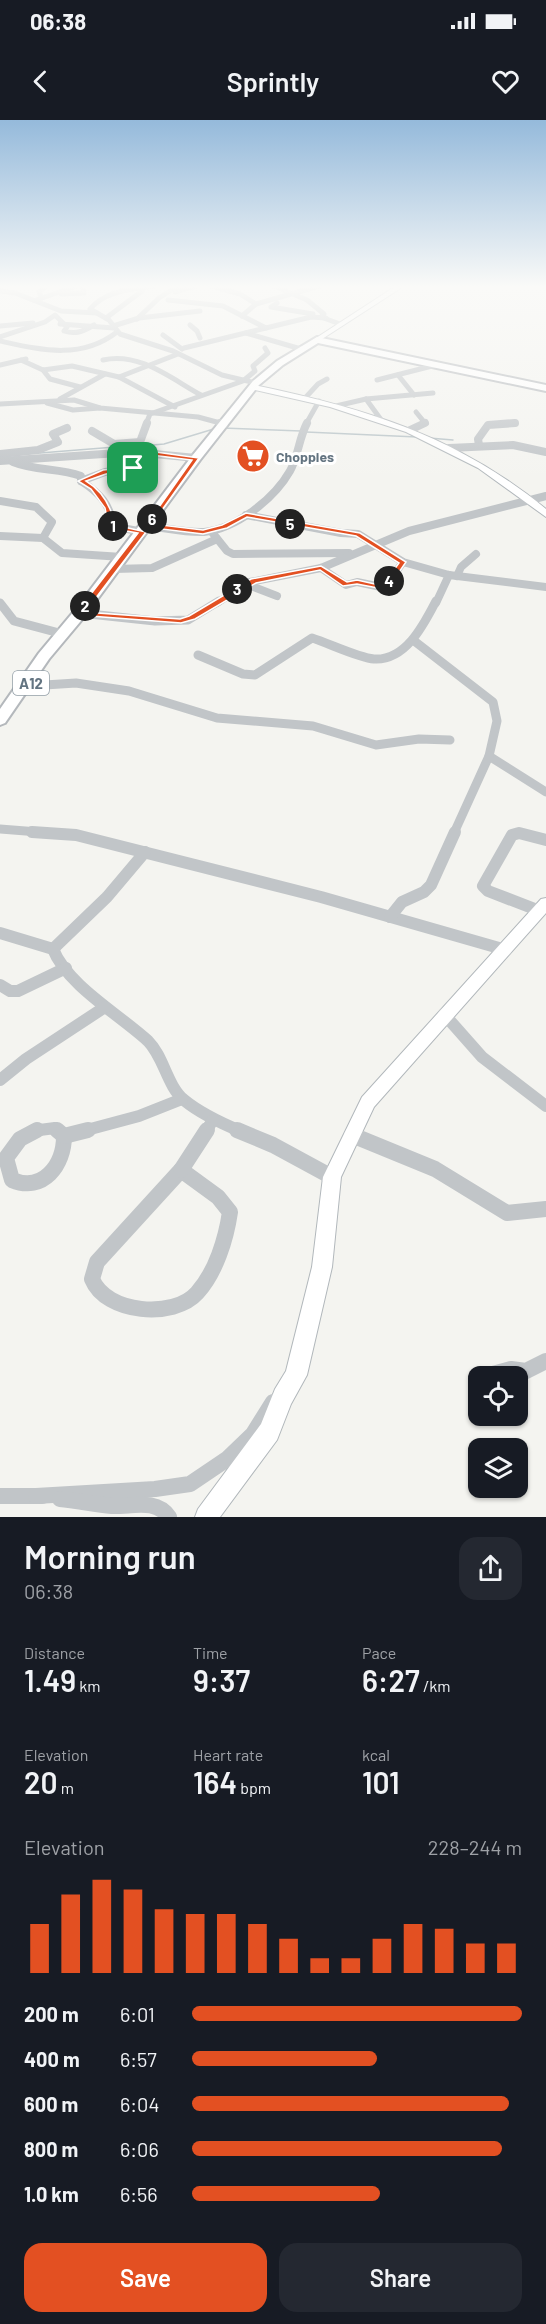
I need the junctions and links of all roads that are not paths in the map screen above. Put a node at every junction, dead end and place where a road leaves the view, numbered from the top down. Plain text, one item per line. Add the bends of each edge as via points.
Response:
1 (54, 351) edge
2 (66, 351) edge
3 (177, 351) edge
4 (181, 351) edge
5 (267, 351) edge
6 (298, 351) edge
7 (373, 351) edge
8 (61, 352) junction
9 (42, 356) dead end
10 (33, 358) dead end
11 (21, 360) junction
12 (0, 363) edge
13 (148, 365) junction
14 (436, 365) junction
15 (72, 366) junction
16 (43, 370) junction
17 (97, 371) junction
18 (105, 374) junction
19 (398, 375) junction
20 (119, 377) junction
21 (327, 379) dead end
22 (377, 380) dead end
23 (243, 381) junction
24 (255, 385) junction
25 (80, 387) junction
26 (546, 388) edge
27 (433, 393) dead end
28 (201, 395) junction
29 (414, 395) junction
30 (306, 397) junction
31 (366, 399) junction
32 (57, 400) junction
33 (319, 401) junction
34 (1, 403) edge
35 (47, 403) junction
36 (174, 405) junction
37 (336, 406) junction
38 (100, 408) junction
39 (416, 412) dead end
40 (150, 414) junction
41 (184, 416) junction
42 (382, 421) junction
43 (515, 423) dead end
44 (67, 428) dead end
45 (220, 428) junction
46 (410, 430) junction
47 (93, 431) dead end
48 (140, 442) junction
49 (479, 445) junction
50 (449, 447) junction
51 (137, 452) junction
52 (546, 452) edge
53 (0, 454) edge
54 (196, 458) junction
55 (0, 461) edge
56 (11, 461) junction
57 (81, 481) junction
58 (546, 496) edge
59 (530, 499) junction
60 (0, 501) edge
61 (544, 510) edge
62 (246, 515) junction
63 (145, 529) junction
64 (211, 531) junction
65 (0, 536) edge
66 (43, 538) junction
67 (217, 538) junction
68 (372, 545) junction
69 (353, 553) junction
70 (476, 554) dead end
71 (122, 556) junction
72 (403, 562) junction
73 (321, 568) junction
74 (114, 569) junction
75 (453, 576) junction
76 (246, 584) junction
77 (546, 587) edge
78 (277, 596) dead end
79 (0, 603) edge
80 (80, 614) junction
81 (63, 634) junction
82 (413, 640) junction
83 (198, 656) dead end
84 (29, 686) junction
85 (0, 720) edge
86 (0, 734) edge
87 (450, 740) dead end
88 (489, 756) junction
89 (546, 792) edge
90 (0, 829) edge
91 (546, 840) edge
92 (145, 852) junction
93 (541, 913) edge
94 (390, 917) junction
95 (0, 933) edge
96 (53, 949) junction
97 (506, 950) junction
98 (66, 968) junction
99 (0, 985) edge
100 (105, 1007) junction
101 (444, 1014) junction
102 (0, 1080) edge
103 (182, 1099) junction
104 (546, 1106) edge
105 (213, 1119) junction
106 (352, 1135) junction
107 (64, 1136) junction
108 (181, 1170) junction
109 (332, 1177) junction
110 (546, 1209) edge
111 (546, 1361) edge
112 (300, 1362) junction
113 (528, 1370) edge
114 (0, 1496) edge
115 (36, 1496) junction
116 (169, 1517) edge
117 (206, 1517) edge

1 - 8 street
2 - 8 street
3 - 13 street
4 - 23 street via 222,375
5 - 23 street via 267,356 254,366 255,371
6 - 24 main road, A12
7 - 14 main road
8 - 9 street
8 - 15 street
10 - 11 street
11 - 12 street
11 - 16 street
13 - 17 street via 121,357 103,360
13 - 20 street
13 - 28 street
14 - 19 street
14 - 26 main road
15 - 16 street
15 - 17 street
16 - 25 street via 50,379
17 - 18 street
18 - 20 street
18 - 25 street
19 - 22 street
19 - 29 street
20 - 36 street
21 - 30 street
23 - 24 street
23 - 28 street
24 - 30 street
24 - 45 main road, A12
25 - 32 street
27 - 29 street
28 - 36 street
29 - 31 street
30 - 33 street
31 - 37 street
31 - 42 street
32 - 35 street
32 - 38 street via 78,400
33 - 37 street
33 - 62 street via 302,432 290,471 272,494
34 - 35 street
35 - 38 street via 76,412
36 - 40 street
36 - 41 street
37 - 42 street
38 - 40 street
39 - 46 street via 425,423
40 - 41 street
40 - 48 street
41 - 45 street via 206,418
42 - 46 street
43 - 49 street via 488,425 478,439
44 - 53 street via 53,434 58,442 54,445
45 - 54 main road, A12
46 - 50 street
47 - 48 street via 114,444
48 - 51 street
49 - 50 street
49 - 52 street via 521,446
50 - 59 street
51 - 54 street
51 - 56 street
51 - 57 street via 136,468 105,472
54 - 63 main road, A12
55 - 56 street
56 - 57 street via 71,472 81,476
57 - 63 street via 93,488 108,508 112,526
58 - 59 street
59 - 61 street
59 - 68 street via 419,528
60 - 66 street via 39,509 52,522
62 - 64 street
62 - 68 street via 358,534
63 - 64 street
63 - 71 main road, A12
64 - 67 street
65 - 66 street
66 - 71 street via 62,553
67 - 69 street via 233,554
67 - 74 street via 152,568
68 - 69 street
68 - 72 street
69 - 73 street
70 - 75 street
71 - 74 main road, A12
72 - 73 street via 381,587 357,582 346,585
72 - 75 street
73 - 76 street
74 - 80 main road, A12
75 - 77 street
75 - 82 street
76 - 78 street
76 - 80 street via 181,621
79 - 81 street via 14,621
80 - 81 main road, A12
81 - 84 main road, A12
81 - 85 main road, A12
82 - 83 street via 381,659 312,639 249,676
82 - 88 street via 496,705 496,736
84 - 86 main road, A12
84 - 87 street via 76,683 129,690 217,718 313,726 376,746 419,739
88 - 89 street
88 - 94 street via 428,890 402,902
90 - 92 street via 65,833
91 - 93 street via 512,835 483,886
92 - 94 street
92 - 96 street via 107,897
93 - 97 street
94 - 97 street
95 - 96 street
96 - 98 street via 58,962
97 - 101 street
98 - 99 street via 18,991
98 - 100 street
100 - 102 street
100 - 103 street via 150,1043
101 - 104 street via 482,1057
101 - 106 street via 377,1090
103 - 105 street
103 - 107 street via 149,1113
105 - 108 street
105 - 109 street
106 - 109 street
106 - 110 street via 435,1169 507,1213
107 - 107 street via 55,1128 26,1133 6,1158 12,1180 32,1184 51,1174 64,1154
108 - 108 street via 218,1197 230,1212 207,1281 179,1305 141,1309 114,1303 94,1284 93,1268
109 - 112 street via 322,1267
111 - 113 street
112 - 115 street via 253,1434 227,1459 190,1484
112 - 117 street via 268,1432
114 - 115 street
115 - 116 street via 115,1506 142,1504 164,1510

